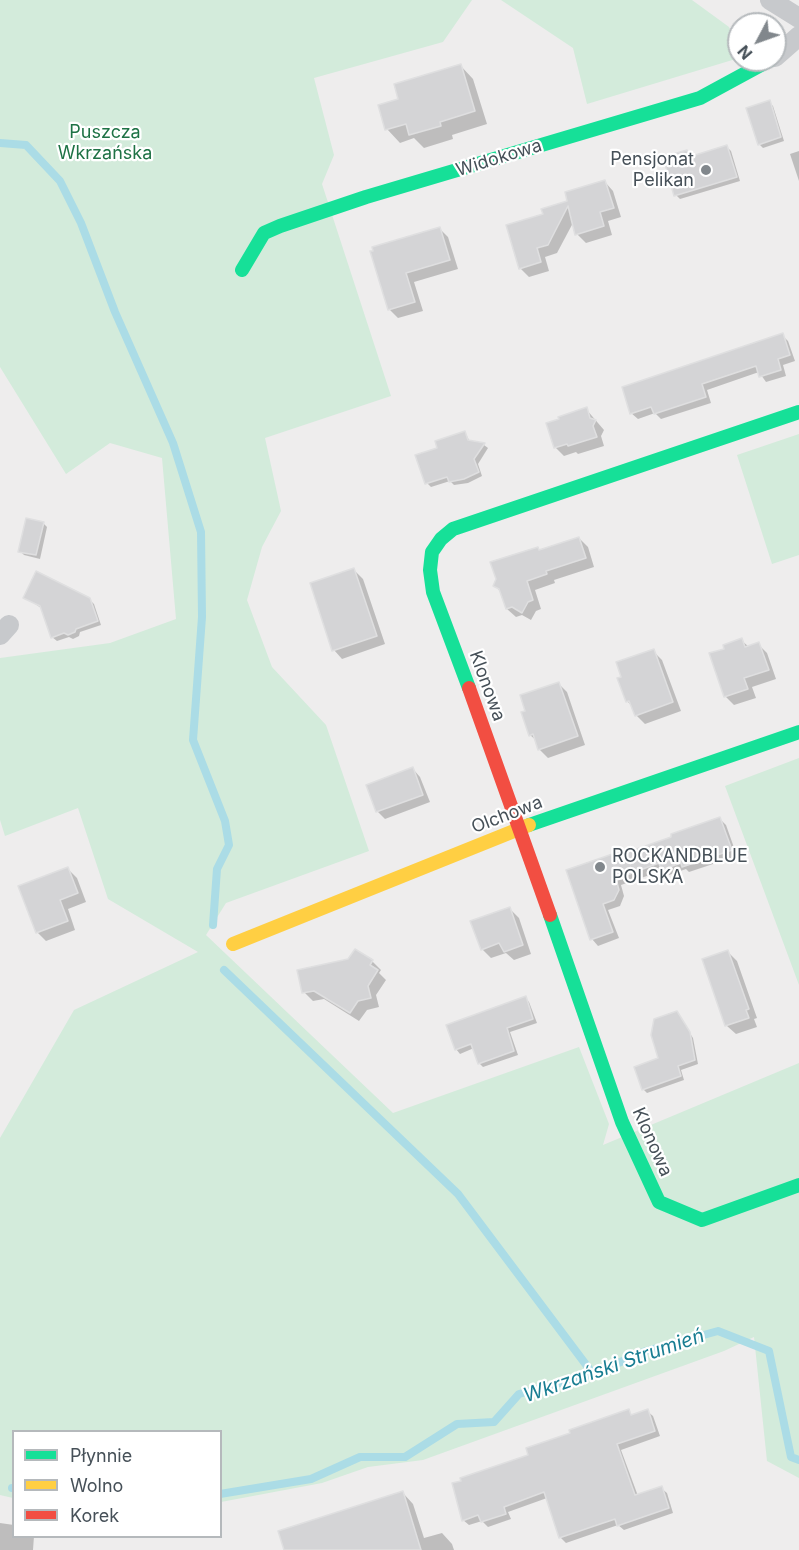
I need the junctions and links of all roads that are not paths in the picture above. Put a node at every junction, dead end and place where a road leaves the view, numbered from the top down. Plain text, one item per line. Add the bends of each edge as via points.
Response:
1 (770, 0) edge
2 (799, 18) edge
3 (799, 36) edge
4 (787, 46) edge
5 (748, 72) edge
6 (242, 270) dead end
7 (799, 412) edge
8 (799, 732) edge
9 (520, 828) junction
10 (233, 944) dead end
11 (799, 1185) edge

1 - 2 street
3 - 4 street
5 - 6 street, Widokowa via 700,98 280,226 264,233
7 - 9 street, Klonowa via 453,530 432,552 433,592
8 - 9 street, Olchowa
9 - 10 street, Olchowa
9 - 11 street, Klonowa via 622,1122 659,1202 702,1220

